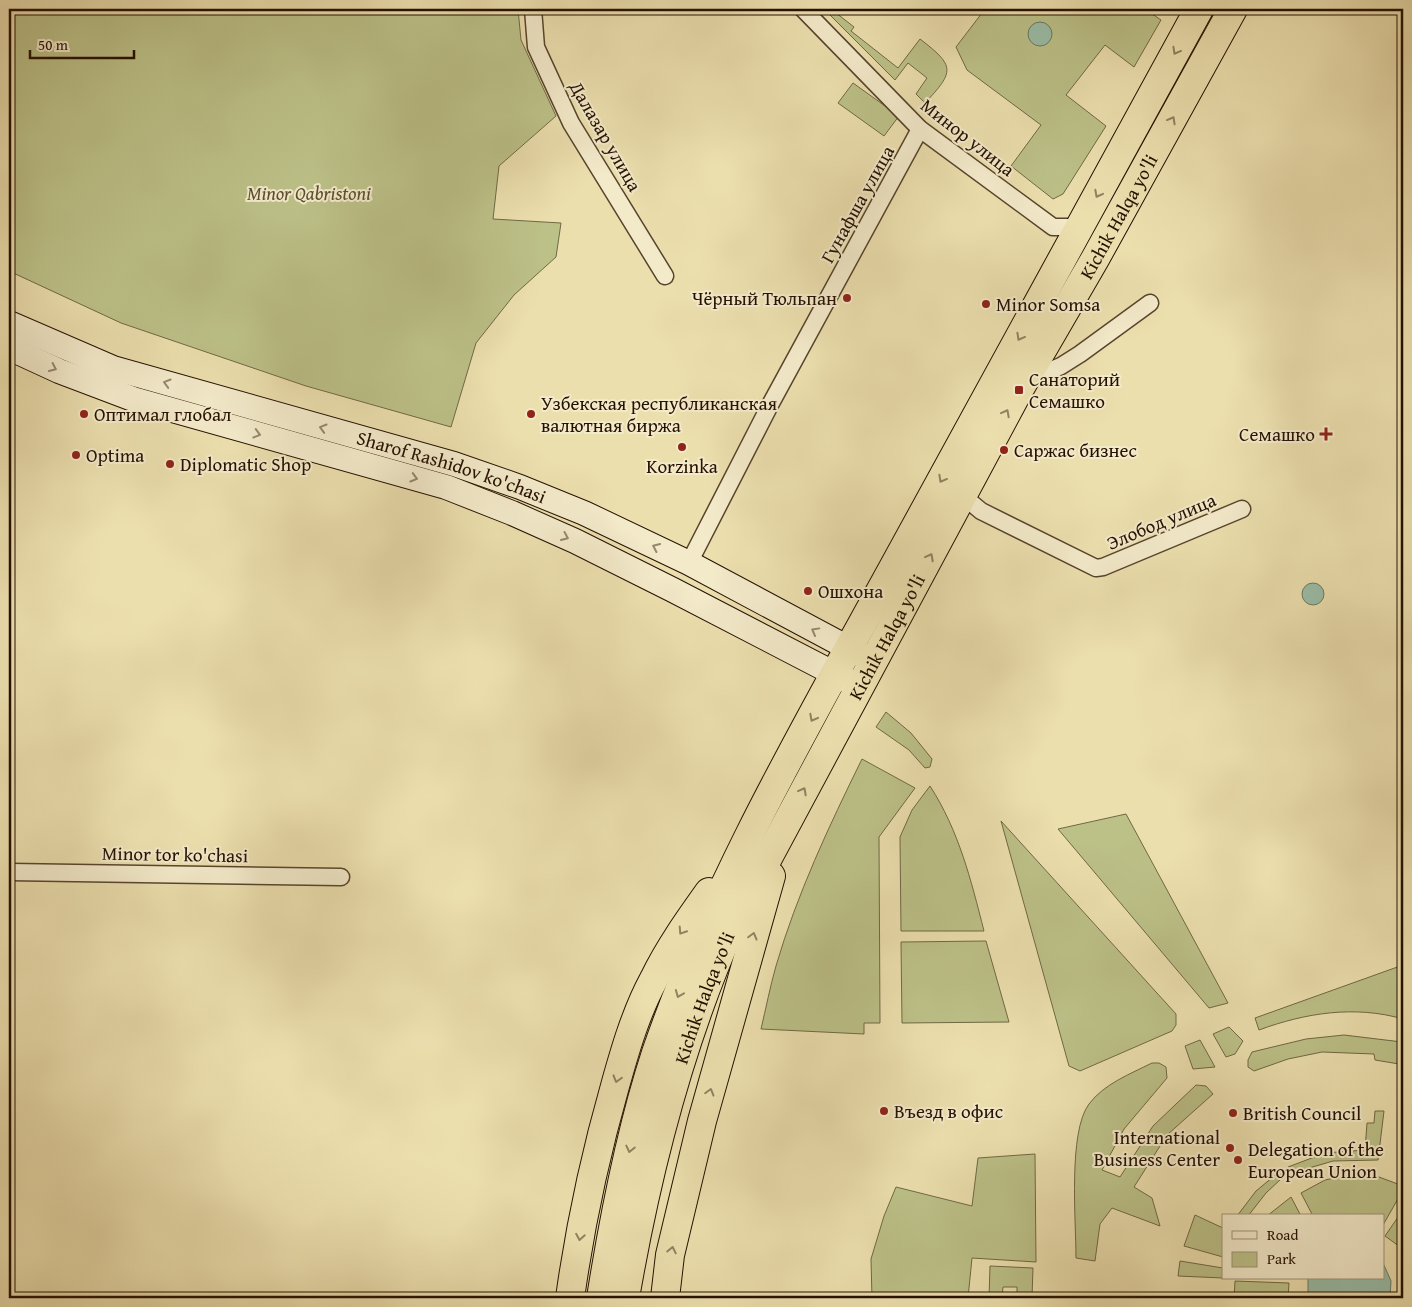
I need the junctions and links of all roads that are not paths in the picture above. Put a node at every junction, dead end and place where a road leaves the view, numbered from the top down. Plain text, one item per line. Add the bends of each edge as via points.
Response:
1 (533, 9) edge
2 (804, 9) edge
3 (1199, 9) edge
4 (1233, 9) edge
5 (920, 129) junction
6 (1126, 140) junction
7 (1153, 154) junction
8 (1081, 227) junction
9 (665, 276) dead end
10 (1150, 303) dead end
11 (9, 323) edge
12 (9, 348) edge
13 (1023, 382) junction
14 (963, 496) junction
15 (1242, 509) dead end
16 (689, 562) junction
17 (850, 649) junction
18 (874, 662) junction
19 (836, 675) junction
20 (860, 688) junction
21 (759, 819) junction
22 (786, 824) junction
23 (9, 872) edge
24 (341, 877) dead end
25 (707, 954) junction
26 (570, 1298) edge
27 (601, 1298) edge
28 (625, 1298) edge
29 (665, 1298) edge

1 - 9 street, Далазар улица via 536,47 571,123
2 - 5 street, Минор улица
3 -> 6 highway, Kichik Halqa yo'li
7 -> 4 highway, Kichik Halqa yo'li
5 - 8 street, Минор улица via 1053,227
5 - 16 street, Гунафша улица
6 - 7 highway
6 -> 8 highway, Kichik Halqa yo'li
7 - 13 highway, Kichik Halqa yo'li
8 -> 17 highway, Kichik Halqa yo'li
10 - 13 street via 1080,354
16 -> 11 main road, Sharof Rashidov ko'chasi via 520,487 454,464 113,368
12 -> 19 main road, Sharof Rashidov ko'chasi via 133,399 446,487 512,513 584,545
14 -> 13 highway, Kichik Halqa yo'li
14 - 15 street, Элобод улица via 981,511 1096,568
18 -> 14 highway, Kichik Halqa yo'li
17 -> 16 main road, Sharof Rashidov ko'chasi
17 - 18 main road, Sharof Rashidov ko'chasi
17 - 19 highway, Kichik Halqa yo'li
18 - 20 highway, Kichik Halqa yo'li
19 - 20 main road, Sharof Rashidov ko'chasi
19 -> 21 highway, Kichik Halqa yo'li
22 -> 20 highway, Kichik Halqa yo'li
21 - 25 highway, Kichik Halqa yo'li via 726,884
21 -> 26 highway via 680,934 641,1005 600,1137
22 - 25 highway, Kichik Halqa yo'li via 749,891
29 -> 22 highway via 670,1255 702,1121
23 - 24 street, Minor tor ko'chasi
25 -> 27 highway, Kichik Halqa yo'li via 662,1037 644,1092 622,1184
25 - 28 highway, Kichik Halqa yo'li via 668,1101

